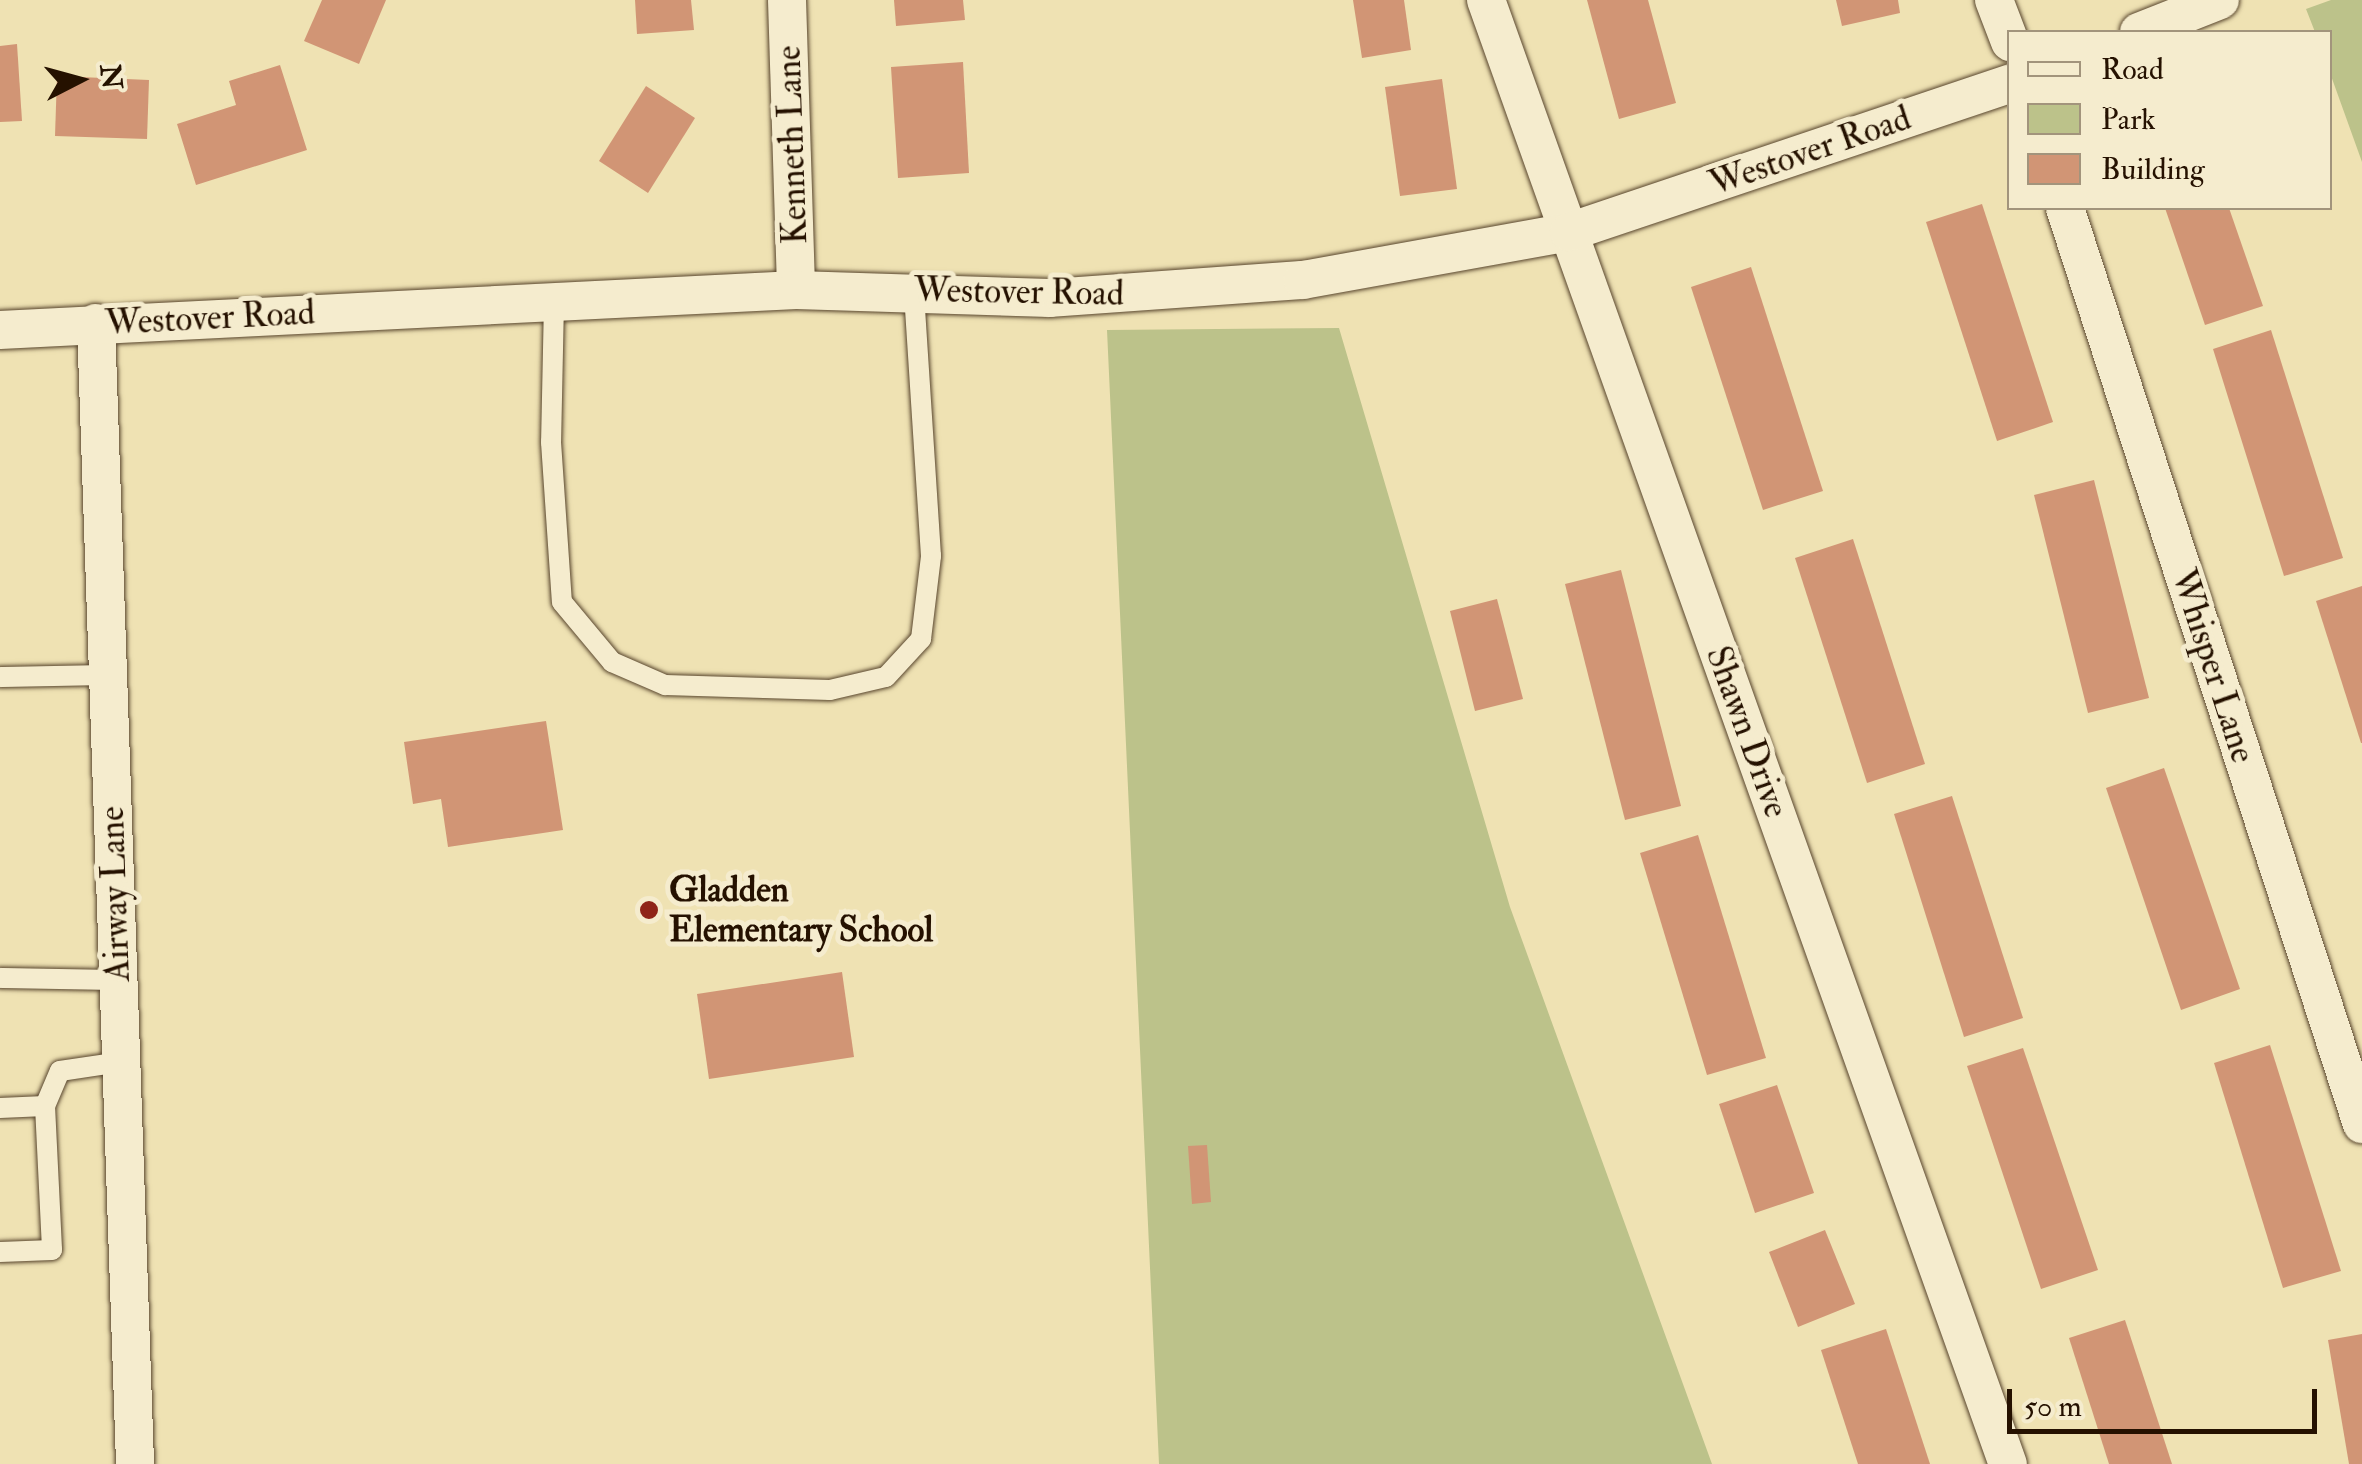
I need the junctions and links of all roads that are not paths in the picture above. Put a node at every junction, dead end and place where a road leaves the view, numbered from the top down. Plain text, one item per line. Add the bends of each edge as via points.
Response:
1 (787, 0) edge
2 (1486, 0) edge
3 (1994, 0) edge
4 (2220, 0) edge
5 (2144, 30) edge
6 (2007, 34) edge
7 (2007, 85) edge
8 (2066, 210) edge
9 (1569, 232) junction
10 (796, 290) junction
11 (914, 290) junction
12 (554, 302) junction
13 (96, 323) junction
14 (0, 330) edge
15 (108, 675) junction
16 (0, 676) edge
17 (0, 978) edge
18 (118, 980) junction
19 (121, 1062) junction
20 (45, 1106) junction
21 (0, 1108) edge
22 (2362, 1124) edge
23 (0, 1252) edge
24 (135, 1464) edge
25 (2008, 1464) edge

1 - 10 street, Kenneth Lane
2 - 9 street, Shawn Drive
3 - 6 street
4 - 5 street
7 - 9 street, Westover Road
8 - 22 street, Whisper Lane
9 - 11 street, Westover Road via 1303,280 1177,292 1050,298
9 - 25 street, Shawn Drive
10 - 11 street, Westover Road
10 - 12 street, Westover Road
11 - 12 lane via 931,556 921,639 886,677 830,690 665,685 612,662 562,602
12 - 13 street, Westover Road
13 - 14 street, Westover Road
13 - 15 street, Airway Lane
15 - 16 lane
15 - 18 street, Airway Lane
17 - 18 lane
18 - 19 street, Airway Lane
19 - 20 lane via 60,1070
19 - 24 street, Airway Lane
20 - 21 lane
20 - 23 lane via 52,1250

